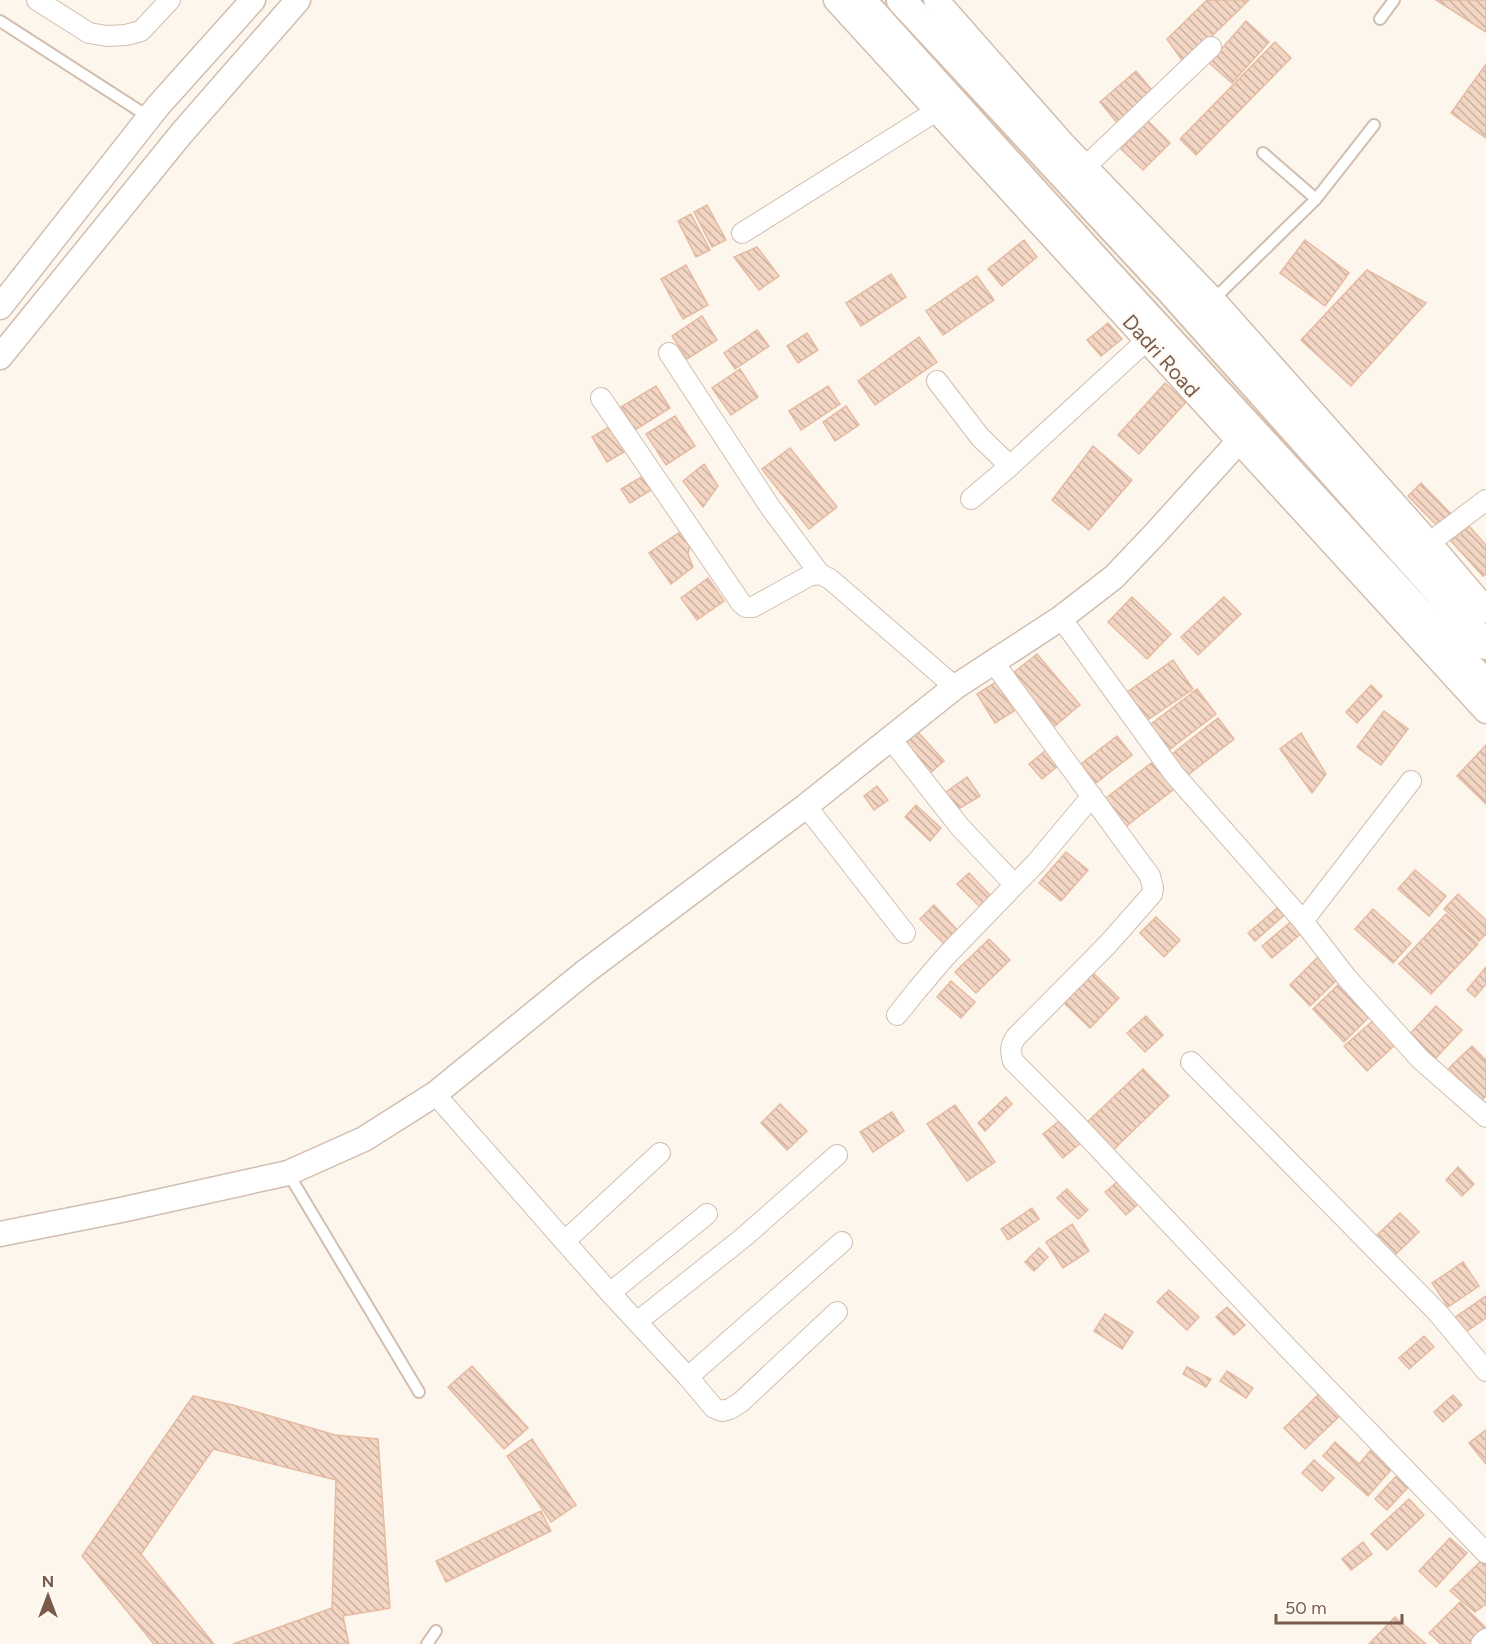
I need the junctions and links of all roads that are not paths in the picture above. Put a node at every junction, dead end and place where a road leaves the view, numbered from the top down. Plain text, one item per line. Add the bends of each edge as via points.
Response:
1 (37, 0) edge
2 (170, 0) edge
3 (253, 0) edge
4 (298, 0) edge
5 (836, 0) edge
6 (861, 0) edge
7 (901, 0) edge
8 (936, 0) edge
9 (1394, 0) edge
10 (1380, 19) dead end
11 (0, 21) edge
12 (1211, 47) dead end
13 (938, 110) junction
14 (150, 118) junction
15 (1374, 125) dead end
16 (1263, 153) dead end
17 (1085, 167) junction
18 (1316, 200) junction
19 (742, 233) dead end
20 (1213, 300) junction
21 (0, 307) edge
22 (1147, 340) junction
23 (669, 353) dead end
24 (0, 357) edge
25 (937, 381) dead end
26 (601, 398) dead end
27 (1239, 441) junction
28 (1010, 466) junction
29 (971, 499) dead end
30 (1486, 500) edge
31 (1429, 543) junction
32 (820, 574) junction
33 (1486, 609) edge
34 (1061, 618) junction
35 (1486, 645) edge
36 (994, 663) junction
37 (1486, 685) edge
38 (955, 687) junction
39 (1486, 711) edge
40 (890, 738) junction
41 (1411, 781) dead end
42 (1092, 796) junction
43 (806, 806) junction
44 (1015, 885) junction
45 (1303, 921) junction
46 (905, 933) dead end
47 (897, 1015) dead end
48 (1191, 1062) dead end
49 (435, 1094) junction
50 (1486, 1118) edge
51 (660, 1153) dead end
52 (837, 1155) dead end
53 (288, 1173) junction
54 (707, 1214) dead end
55 (0, 1234) edge
56 (564, 1241) junction
57 (842, 1242) dead end
58 (610, 1293) junction
59 (837, 1312) dead end
60 (637, 1322) junction
61 (1486, 1371) edge
62 (688, 1377) junction
63 (419, 1392) dead end
64 (1486, 1553) edge
65 (436, 1631) dead end
66 (1486, 1639) edge
67 (427, 1644) edge
68 (1481, 1644) edge

1 - 2 street via 89,33 107,36 141,32
3 - 14 street
4 - 24 street via 174,143
5 - 13 street, Dadri Road
6 - 37 main road
7 - 35 main road via 1172,291
8 - 17 street
9 - 10 lane
11 - 14 lane
12 - 17 street
13 - 19 street
13 - 22 street, Dadri Road
14 - 21 street
15 - 18 lane
16 - 18 lane
17 - 20 street
18 - 20 lane
20 - 31 street
22 - 27 street, Dadri Road
22 - 28 street
23 - 32 street via 770,507
25 - 28 street via 980,437
26 - 32 street via 741,603 753,607 809,576
27 - 34 street via 1114,577
27 - 39 street, Dadri Road
28 - 29 street
30 - 31 street
31 - 33 street
32 - 38 street
34 - 36 street
34 - 45 street via 1174,774
36 - 38 street
36 - 42 street
38 - 40 street
40 - 43 street
40 - 44 street via 960,827
41 - 45 street
42 - 44 street
42 - 64 street via 1150,876 1152,894 1016,1037 1010,1052 1013,1061
43 - 46 street
43 - 49 street via 585,972
44 - 47 street via 946,956
45 - 50 street via 1347,978 1420,1059
48 - 61 street via 1438,1313
49 - 53 street via 364,1139
49 - 56 street
51 - 56 street
52 - 60 street via 744,1237
53 - 55 street
53 - 63 lane
54 - 58 street
56 - 58 street
57 - 62 street
58 - 60 street
59 - 62 street via 730,1409 714,1408
60 - 62 street
65 - 67 lane
66 - 68 street

